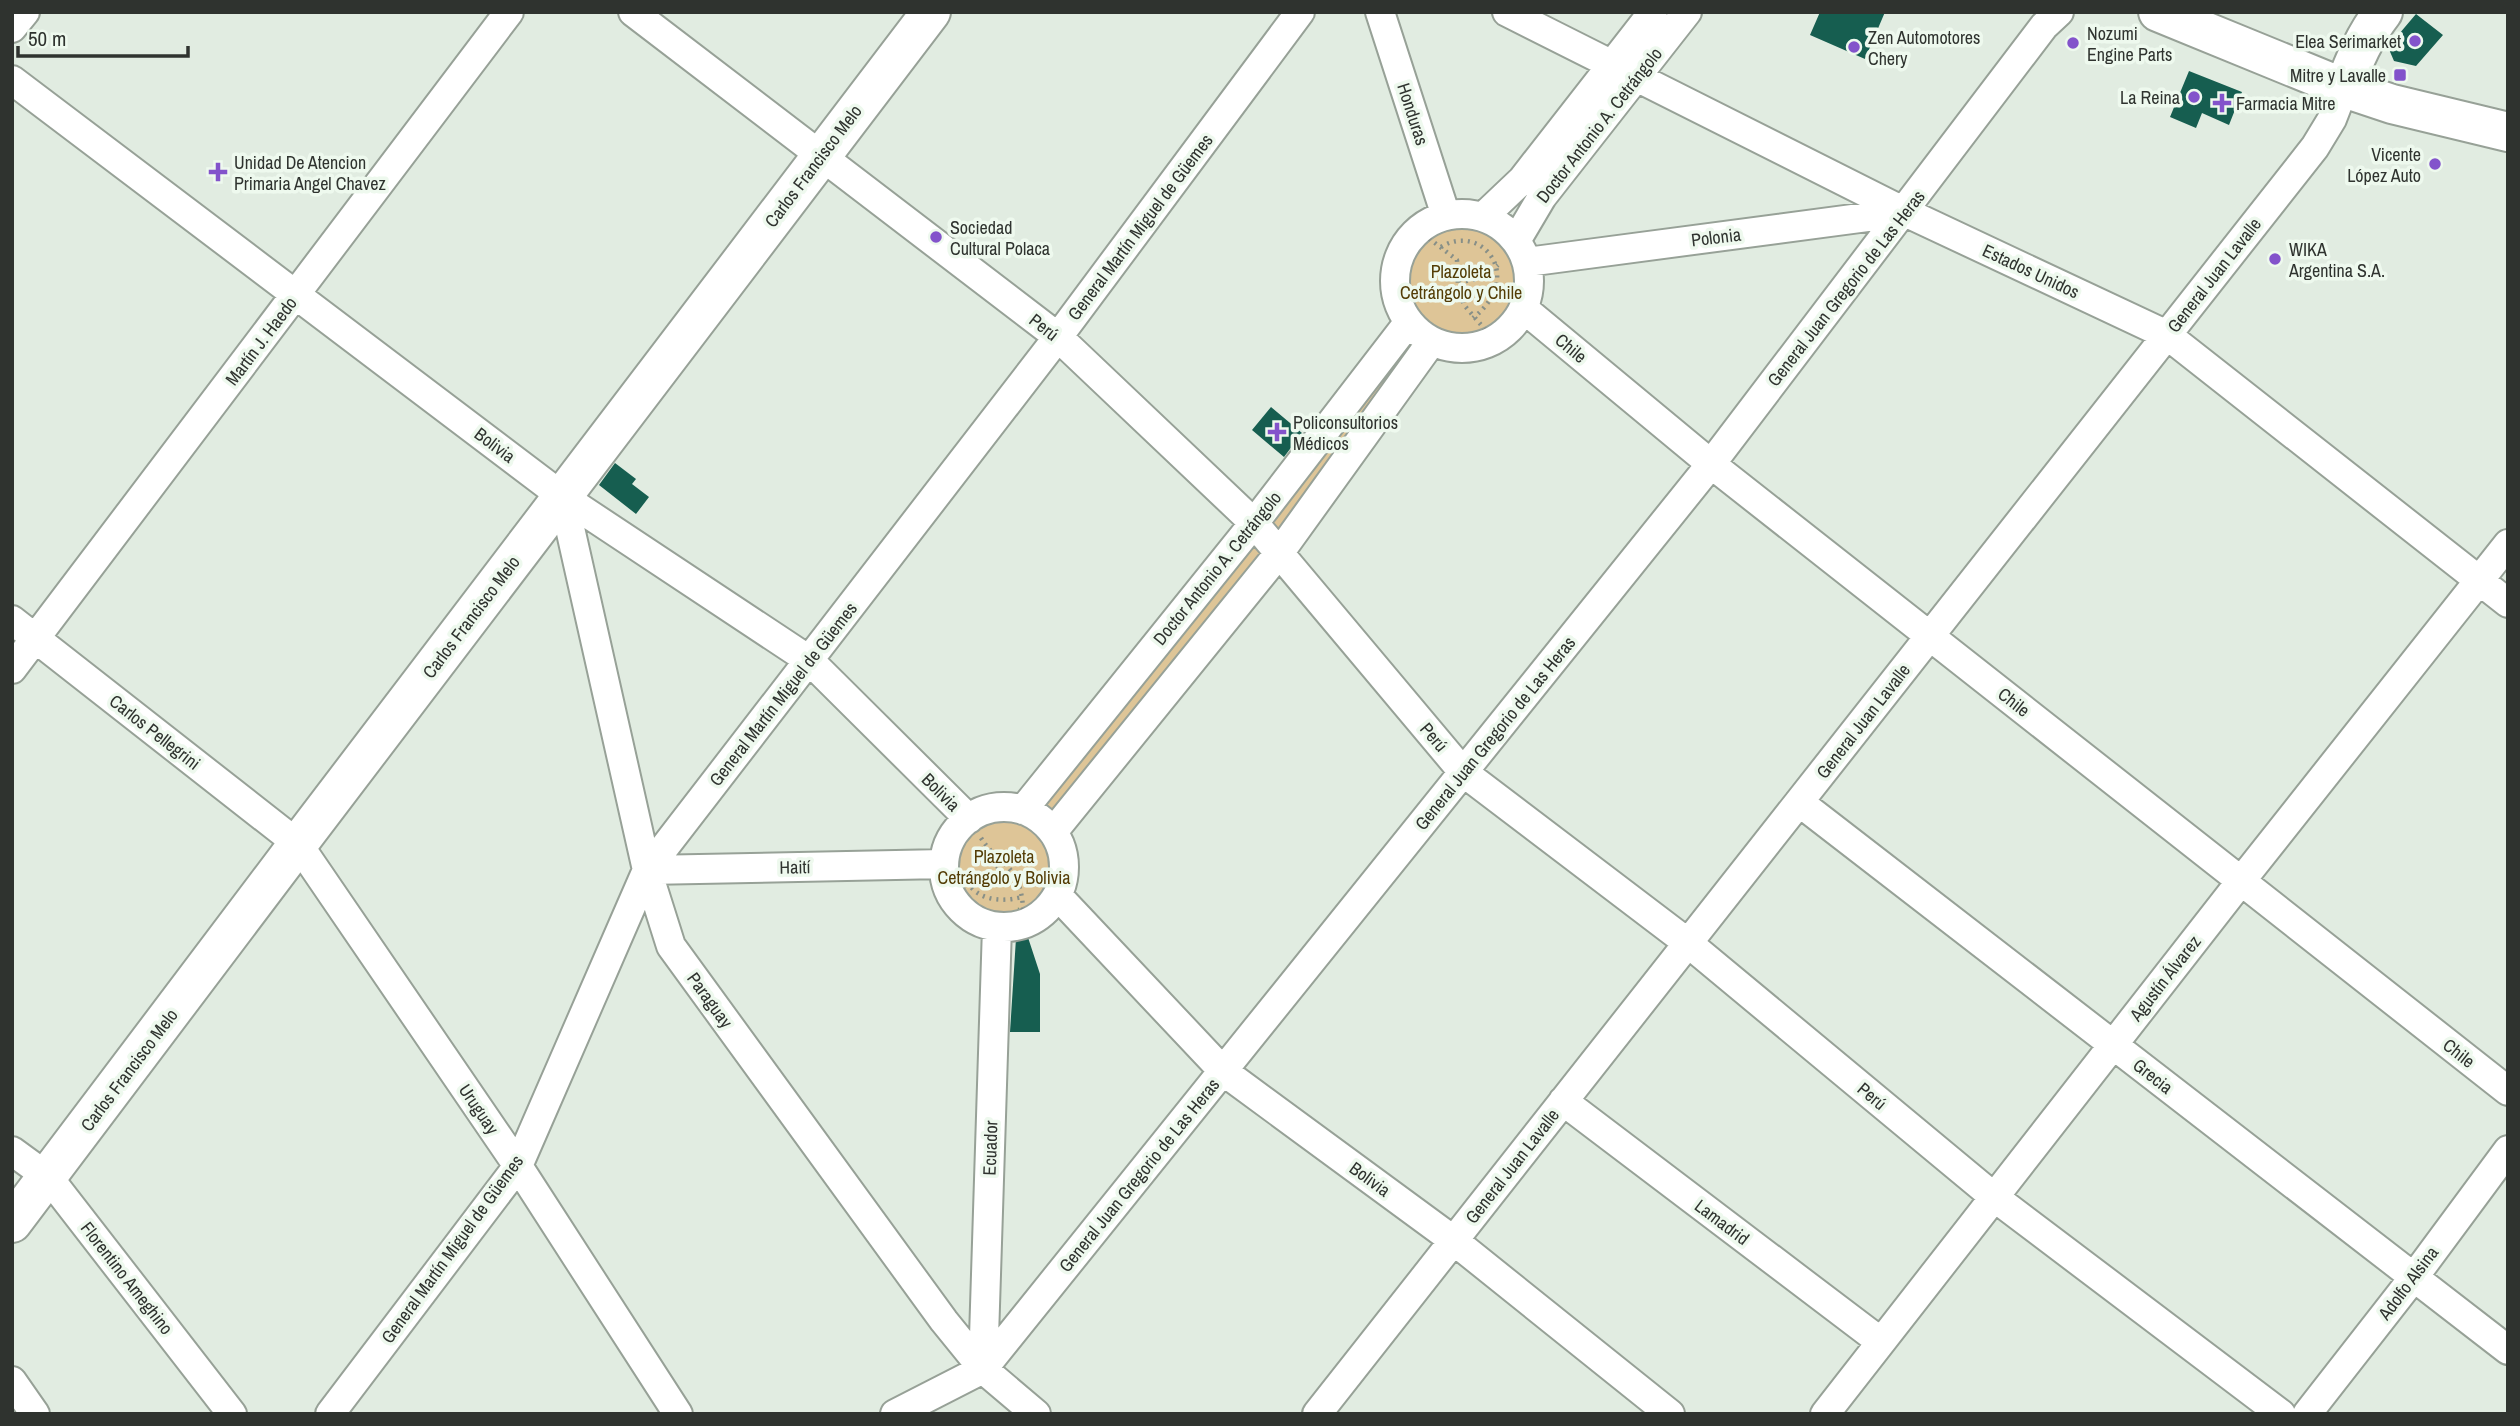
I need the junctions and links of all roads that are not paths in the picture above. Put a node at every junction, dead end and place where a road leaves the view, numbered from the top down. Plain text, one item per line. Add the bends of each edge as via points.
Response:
1 (25, 12) edge
2 (509, 12) edge
3 (633, 12) edge
4 (931, 12) edge
5 (1300, 12) edge
6 (1380, 12) edge
7 (1507, 12) edge
8 (1653, 12) edge
9 (1687, 12) edge
10 (2059, 12) edge
11 (2158, 12) edge
12 (2383, 12) edge
13 (12, 28) edge
14 (1624, 70) junction
15 (12, 80) edge
16 (2344, 88) junction
17 (2508, 132) edge
18 (821, 155) junction
19 (1905, 212) junction
20 (1446, 216) junction
21 (1483, 216) junction
22 (1521, 251) junction
23 (296, 295) junction
24 (1524, 309) junction
25 (1408, 323) junction
26 (2167, 335) junction
27 (1058, 337) junction
28 (1432, 341) junction
29 (1711, 464) junction
30 (563, 497) junction
31 (1254, 523) junction
32 (2508, 544) edge
33 (1280, 552) junction
34 (2479, 580) junction
35 (2508, 603) edge
36 (12, 620) edge
37 (1929, 636) junction
38 (36, 638) junction
39 (809, 660) junction
40 (12, 669) edge
41 (1463, 772) junction
42 (1799, 802) junction
43 (1023, 810) junction
44 (968, 819) junction
45 (1053, 832) junction
46 (298, 844) junction
47 (647, 870) junction
48 (955, 875) junction
49 (2241, 881) junction
50 (1058, 895) junction
51 (1014, 916) junction
52 (1688, 943) junction
53 (2113, 1045) junction
54 (1223, 1070) junction
55 (2508, 1091) edge
56 (1563, 1101) junction
57 (2508, 1150) edge
58 (12, 1151) edge
59 (518, 1166) junction
60 (49, 1178) junction
61 (1994, 1198) junction
62 (12, 1223) edge
63 (1453, 1240) junction
64 (2414, 1277) junction
65 (1881, 1342) junction
66 (2508, 1350) edge
67 (983, 1369) junction
68 (12, 1381) edge
69 (35, 1414) edge
70 (232, 1414) edge
71 (330, 1414) edge
72 (678, 1414) edge
73 (895, 1414) edge
74 (1037, 1414) edge
75 (1317, 1414) edge
76 (1670, 1414) edge
77 (1825, 1414) edge
78 (2281, 1414) edge
79 (2306, 1414) edge

1 - 13 street
2 - 23 street, Martín J. Haedo
3 - 18 street, Perú
4 - 18 street, Carlos Francisco Melo
5 - 27 street, General Martín Miguel de Güemes
6 - 20 street, Honduras
7 - 14 street, Estados Unidos
8 - 14 street, Doctor Antonio A. Cetrángolo
9 - 14 street, Doctor Antonio A. Cetrángolo
10 - 19 street, General Juan Gregorio de Las Heras
11 - 16 street
12 - 16 street, General Juan Lavalle via 2354,60
14 - 19 street, Estados Unidos
14 - 21 street, Doctor Antonio A. Cetrángolo
14 - 22 street, Doctor Antonio A. Cetrángolo via 1542,197
15 - 23 street, Bolivia
16 - 17 street
16 - 26 street, General Juan Lavalle via 2315,147
18 - 27 street, Perú
18 - 30 street, Carlos Francisco Melo
19 - 22 street, Polonia
19 - 26 street, Estados Unidos
19 - 29 street, General Juan Gregorio de Las Heras
20 - 21 street
20 - 25 street via 1418,230 1397,261 1394,282
21 - 22 street via 1503,227
22 - 24 street via 1530,277
23 - 30 street, Bolivia
23 - 38 street, Martín J. Haedo
24 - 28 street via 1512,327 1474,347 1452,348
24 - 29 street, Chile
25 - 28 street
25 - 31 street, Doctor Antonio A. Cetrángolo
26 - 34 street, Estados Unidos
26 - 37 street, General Juan Lavalle
27 - 31 street, Perú
27 - 39 street, General Martín Miguel de Güemes
28 - 33 street, Doctor Antonio A. Cetrángolo
29 - 37 street, Chile
29 - 41 street, General Juan Gregorio de Las Heras
30 - 39 street, Bolivia
30 - 46 street, Carlos Francisco Melo
30 - 47 street, Paraguay
31 - 33 street, Perú
31 - 43 street, Doctor Antonio A. Cetrángolo
32 - 34 street, Agustín Álvarez
33 - 41 street, Perú
33 - 45 street, Doctor Antonio A. Cetrángolo
34 - 35 street, Estados Unidos
34 - 49 street, Agustín Álvarez
36 - 38 street, Carlos Pellegrini
37 - 42 street, General Juan Lavalle
37 - 49 street, Chile
38 - 40 street, Martín J. Haedo
38 - 46 street, Carlos Pellegrini
39 - 44 street, Bolivia
39 - 47 street, General Martín Miguel de Güemes
41 - 52 street, Perú
41 - 54 street, General Juan Gregorio de Las Heras
42 - 52 street, General Juan Lavalle
42 - 53 street, Grecia
43 - 44 street via 985,810
43 - 45 street via 1040,818
44 - 48 street via 947,847
45 - 50 street via 1065,863
46 - 59 street, Uruguay
46 - 60 street, Carlos Francisco Melo
47 - 48 street, Haití
47 - 59 street, General Martín Miguel de Güemes
47 - 67 street, Paraguay via 671,946
48 - 51 street via 952,899 964,913 979,922
49 - 53 street, Agustín Álvarez
49 - 55 street, Chile
50 - 51 street via 1047,910
50 - 54 street, Bolivia
51 - 67 street, Ecuador
52 - 56 street, General Juan Lavalle
52 - 61 street, Perú
53 - 61 street, Agustín Álvarez
53 - 64 street, Grecia
54 - 63 street, Bolivia
54 - 67 street, General Juan Gregorio de Las Heras
56 - 63 street, General Juan Lavalle
56 - 65 street, Lamadrid
57 - 64 street, Adolfo Alsina
58 - 60 street, Florentino Ameghino
59 - 71 street, General Martín Miguel de Güemes
59 - 72 street, Uruguay
60 - 62 street, Carlos Francisco Melo
60 - 70 street, Florentino Ameghino
61 - 65 street, Agustín Álvarez
61 - 78 street, Perú
63 - 75 street, General Juan Lavalle
63 - 76 street, Bolivia
64 - 66 street, Grecia
64 - 79 street, Adolfo Alsina
65 - 77 street, Agustín Álvarez
67 - 73 street, General Juan Gregorio de Las Heras
67 - 74 street, Paraguay
68 - 69 street

